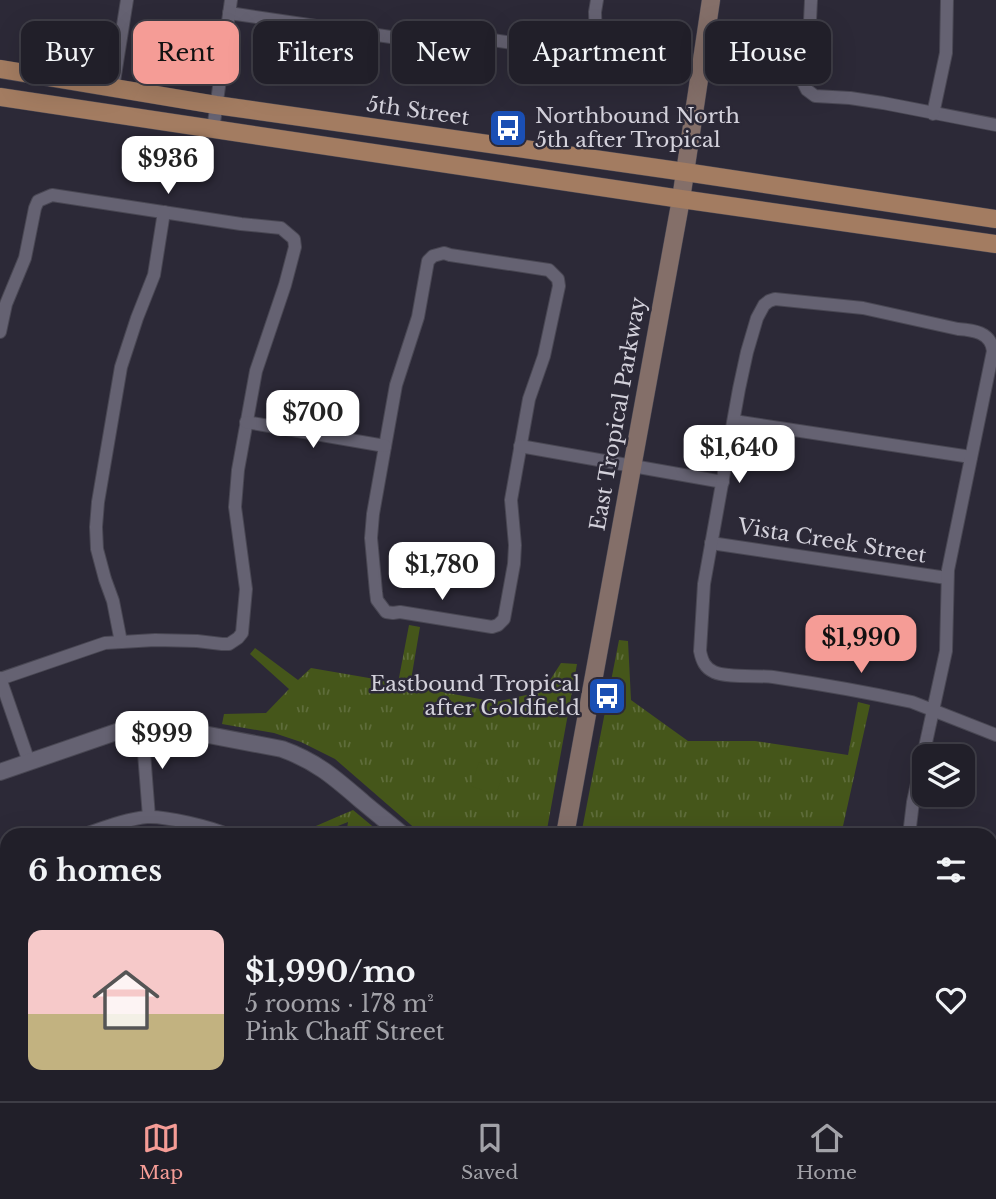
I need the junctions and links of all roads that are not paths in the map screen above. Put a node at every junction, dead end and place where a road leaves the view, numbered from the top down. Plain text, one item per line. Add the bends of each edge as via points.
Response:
1 (127, 0) edge
2 (597, 0) edge
3 (711, 0) edge
4 (811, 0) edge
5 (947, 0) edge
6 (230, 7) edge
7 (0, 69) edge
8 (113, 88) junction
9 (0, 97) edge
10 (216, 104) junction
11 (933, 114) junction
12 (996, 125) edge
13 (213, 130) junction
14 (685, 172) junction
15 (681, 199) junction
16 (164, 212) junction
17 (996, 219) edge
18 (996, 244) edge
19 (0, 332) edge
20 (734, 421) junction
21 (246, 422) junction
22 (385, 446) junction
23 (520, 446) junction
24 (971, 457) junction
25 (632, 466) junction
26 (723, 482) junction
27 (711, 542) junction
28 (947, 578) junction
29 (121, 642) junction
30 (0, 679) edge
31 (934, 710) junction
32 (142, 727) junction
33 (996, 735) edge
34 (29, 762) junction
35 (0, 772) edge
36 (149, 817) junction
37 (105, 828) edge
38 (210, 828) edge
39 (395, 828) edge
40 (566, 828) edge
41 (910, 828) edge

1 - 8 street
2 - 6 street via 596,41 580,54 480,37 411,40
3 - 14 main road, East Tropical Parkway
4 - 11 street via 803,82 807,90 815,96
5 - 11 street via 946,53
6 - 10 street
7 - 8 main road, 5th Street
8 - 10 main road, 5th Street
9 - 13 main road
10 - 13 street
10 - 14 main road, 5th Street
11 - 12 street
13 - 15 main road
14 - 15 main road, East Tropical Parkway
14 - 17 main road, 5th Street
15 - 18 main road
15 - 25 main road, East Tropical Parkway
16 - 19 street via 52,195 38,201
16 - 21 street via 281,229 294,239 278,307 256,370
16 - 29 street via 154,275 121,367 98,502 97,549
20 - 24 street
20 - 24 street via 747,352 764,305 775,299 863,308 971,330 992,343
20 - 26 street
21 - 22 street
21 - 29 street via 235,507 246,589 242,633 222,645
22 - 23 street via 371,538 381,607 386,612 492,627 504,619 514,564 511,500
22 - 23 street via 428,261 444,253 549,270 558,279
23 - 25 street
24 - 28 street
25 - 26 street
25 - 40 main road, East Tropical Parkway
26 - 27 street
27 - 28 street, Vista Creek Street
27 - 31 street via 700,652 711,671 880,695
28 - 31 street via 946,651
29 - 30 street
30 - 34 street
31 - 33 street
31 - 41 street
32 - 34 street
32 - 36 street
32 - 39 street via 172,728 299,755 338,780
34 - 35 street
36 - 37 street
36 - 38 street

